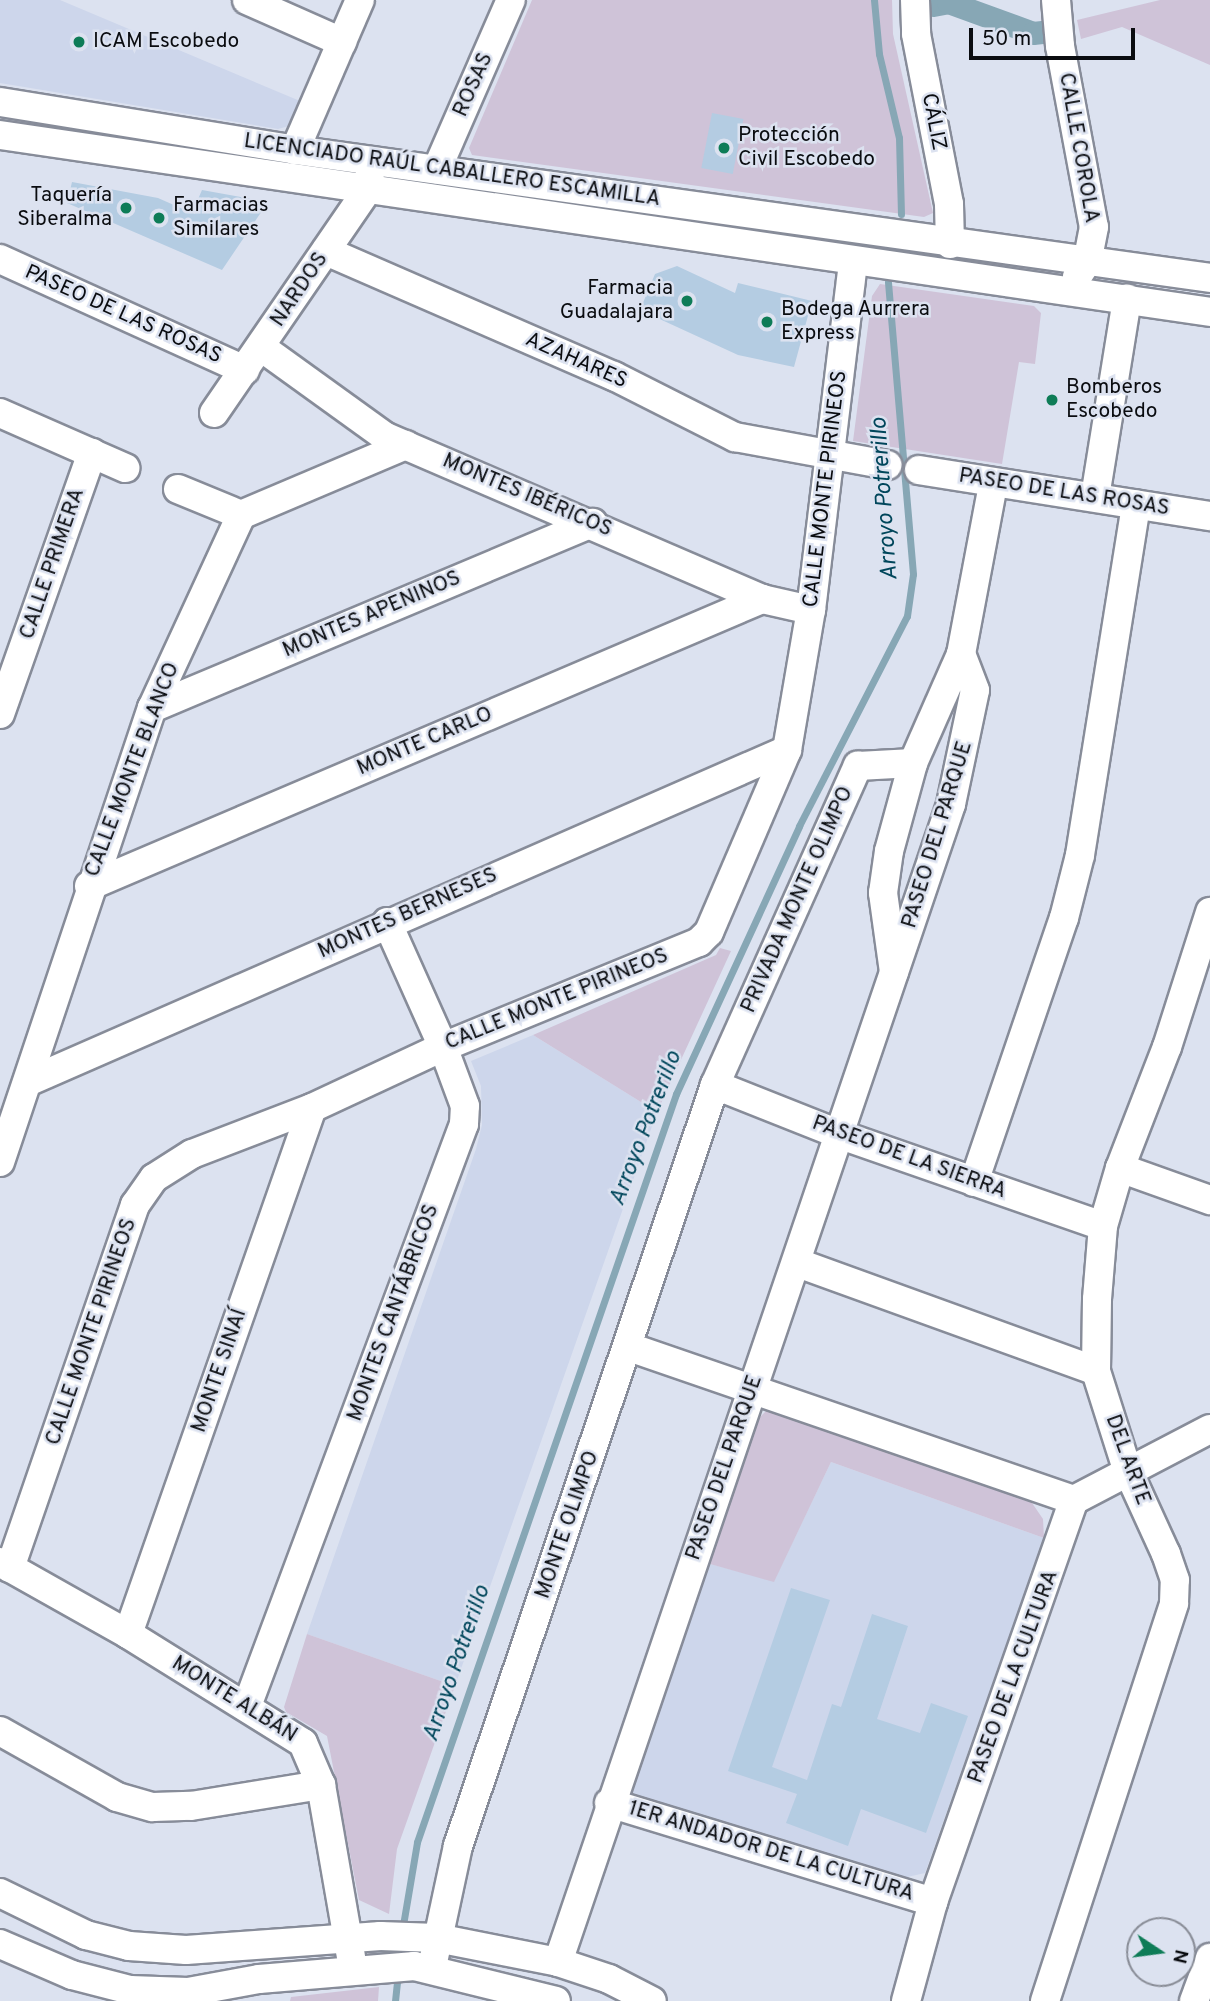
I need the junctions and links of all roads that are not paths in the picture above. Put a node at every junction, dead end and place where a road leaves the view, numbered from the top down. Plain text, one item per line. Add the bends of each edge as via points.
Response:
1 (247, 0) edge
2 (360, 0) edge
3 (511, 0) edge
4 (915, 0) edge
5 (1056, 0) edge
6 (342, 41) junction
7 (0, 102) edge
8 (0, 135) edge
9 (295, 150) junction
10 (372, 160) junction
11 (438, 169) junction
12 (367, 190) junction
13 (759, 215) junction
14 (950, 244) junction
15 (754, 247) junction
16 (326, 251) junction
17 (0, 260) edge
18 (853, 262) junction
19 (1087, 262) junction
20 (1210, 278) edge
21 (1068, 291) junction
22 (1128, 299) junction
23 (1210, 312) edge
24 (253, 359) junction
25 (0, 413) edge
26 (214, 413) dead end
27 (406, 445) junction
28 (92, 453) junction
29 (831, 455) junction
30 (887, 465) dead end
31 (125, 468) dead end
32 (919, 470) dead end
33 (993, 484) junction
34 (178, 489) dead end
35 (1095, 497) junction
36 (1136, 504) junction
37 (241, 515) junction
38 (1210, 516) edge
39 (593, 523) junction
40 (762, 599) junction
41 (811, 610) junction
42 (961, 654) junction
43 (152, 708) junction
44 (0, 714) edge
45 (787, 750) junction
46 (913, 763) junction
47 (89, 886) junction
48 (1210, 912) edge
49 (387, 922) junction
50 (895, 975) junction
51 (443, 1047) junction
52 (30, 1081) junction
53 (715, 1085) junction
54 (312, 1108) junction
55 (841, 1135) junction
56 (0, 1162) edge
57 (1120, 1168) junction
58 (974, 1182) junction
59 (1210, 1200) edge
60 (1104, 1226) junction
61 (798, 1263) junction
62 (629, 1348) junction
63 (1096, 1371) junction
64 (752, 1388) junction
65 (1210, 1429) edge
66 (1127, 1469) junction
67 (1074, 1500) junction
68 (5, 1565) edge
69 (128, 1634) junction
70 (247, 1706) junction
71 (0, 1731) edge
72 (321, 1785) junction
73 (609, 1803) junction
74 (0, 1893) edge
75 (933, 1902) junction
76 (425, 1937) junction
77 (350, 1939) junction
78 (0, 1944) edge
79 (257, 1947) junction
80 (1210, 1958) edge
81 (558, 1962) junction
82 (423, 1966) junction
83 (353, 1969) junction
84 (260, 1990) edge
85 (556, 2001) edge
86 (652, 2001) edge
87 (906, 2001) edge
88 (1045, 2001) edge
89 (1194, 2001) edge

1 - 6 street
2 - 6 street
3 - 11 street, ROSAS
4 - 14 street, CÁLIZ via 916,34 949,204
5 - 19 street, CALLE COROLA via 1060,46 1093,215
6 - 9 street
7 - 9 street, LICENCIADO RAÚL CABALLERO ESCAMILLA
8 - 12 street, LICENCIADO RAÚL CABALLERO ESCAMILLA
9 - 10 street, LICENCIADO RAÚL CABALLERO ESCAMILLA
10 - 11 street, LICENCIADO RAÚL CABALLERO ESCAMILLA
10 - 12 street, NARDOS
11 - 13 street, LICENCIADO RAÚL CABALLERO ESCAMILLA
12 - 15 street, LICENCIADO RAÚL CABALLERO ESCAMILLA
12 - 16 street, NARDOS
13 - 14 street, LICENCIADO RAÚL CABALLERO ESCAMILLA
13 - 15 street
14 - 19 street, LICENCIADO RAÚL CABALLERO ESCAMILLA
15 - 18 street, LICENCIADO RAÚL CABALLERO ESCAMILLA
16 - 24 street, NARDOS
16 - 29 street, AZAHARES via 614,376 736,437
17 - 24 street, PASEO DE LAS ROSAS
18 - 21 street, LICENCIADO RAÚL CABALLERO ESCAMILLA
18 - 29 street, CALLE MONTE PIRINEOS
19 - 20 street, LICENCIADO RAÚL CABALLERO ESCAMILLA
19 - 21 street, CALLE COROLA
21 - 22 street, LICENCIADO RAÚL CABALLERO ESCAMILLA
22 - 23 street, LICENCIADO RAÚL CABALLERO ESCAMILLA
22 - 35 street
24 - 26 street, NARDOS
24 - 27 street, MONTES IBÉRICOS
25 - 28 street
27 - 37 street
27 - 39 street, MONTES IBÉRICOS
28 - 31 street
28 - 44 street, CALLE PRIMERA
29 - 30 street, AZAHARES
29 - 41 street, CALLE MONTE PIRINEOS
32 - 33 street, PASEO DE LAS ROSAS
33 - 35 street, PASEO DE LAS ROSAS
33 - 42 street, PASEO DEL PARQUE
34 - 37 street
35 - 36 street, PASEO DE LAS ROSAS
36 - 38 street, PASEO DE LAS ROSAS
36 - 58 street via 1080,855 1064,918
37 - 43 street, CALLE MONTE BLANCO
39 - 40 street, MONTES IBÉRICOS
39 - 43 street, MONTES APENINOS
40 - 41 street, MONTES IBÉRICOS
40 - 47 street, MONTE CARLO
41 - 45 street, CALLE MONTE PIRINEOS
42 - 46 street, PASEO DEL PARQUE
42 - 50 street, PASEO DEL PARQUE via 975,683 965,749
43 - 47 street, CALLE MONTE BLANCO
45 - 49 street, MONTES BERNESES
45 - 51 street, CALLE MONTE PIRINEOS via 705,938
46 - 50 street, PASEO DEL PARQUE via 889,851 883,893
46 - 53 street, PRIVADA MONTE OLIMPO via 858,765
47 - 52 street, CALLE MONTE BLANCO
48 - 57 street, DEL ARTE via 1167,1046
49 - 51 street, MONTES CANTÁBRICOS
49 - 52 street, MONTES BERNESES
50 - 55 street, PASEO DEL PARQUE
51 - 54 street, CALLE MONTE PIRINEOS
51 - 70 street, MONTES CANTÁBRICOS via 465,1106 464,1124
52 - 56 street, CALLE MONTE BLANCO
53 - 55 street, PASEO DE LA SIERRA
53 - 62 street, MONTE OLIMPO
54 - 68 street, CALLE MONTE PIRINEOS via 173,1163 154,1178 135,1205
54 - 69 street, MONTE SINAÍ
55 - 58 street, PASEO DE LA SIERRA
55 - 61 street, PASEO DEL PARQUE
57 - 59 street
57 - 60 street, DEL ARTE
58 - 60 street, PASEO DE LA SIERRA
60 - 63 street, DEL ARTE
61 - 63 street
61 - 64 street, PASEO DEL PARQUE
62 - 64 street
62 - 76 street, MONTE OLIMPO
63 - 66 street, DEL ARTE
64 - 67 street
64 - 73 street, PASEO DEL PARQUE
65 - 66 street
66 - 67 street
66 - 88 street, DEL ARTE via 1166,1554 1175,1580 1174,1603
67 - 75 street, PASEO DE LA CULTURA
68 - 69 street, MONTE ALBÁN
69 - 70 street, MONTE ALBÁN
70 - 72 street, MONTE ALBÁN via 303,1743
71 - 72 street via 117,1797 153,1807 191,1806
72 - 77 street, MONTE ALBÁN
73 - 75 street, 1ER ANDADOR DE LA CULTURA
73 - 81 street, PASEO DEL PARQUE
74 - 79 street via 86,1935 129,1946 186,1950
75 - 87 street, PASEO DE LA CULTURA
76 - 77 street
76 - 81 street
76 - 82 street, MONTE OLIMPO
77 - 79 street
77 - 83 street, MONTE ALBÁN
78 - 84 street via 72,1976 130,1990
79 - 84 street
80 - 89 street
81 - 86 street
82 - 83 street
82 - 85 street
83 - 84 street

